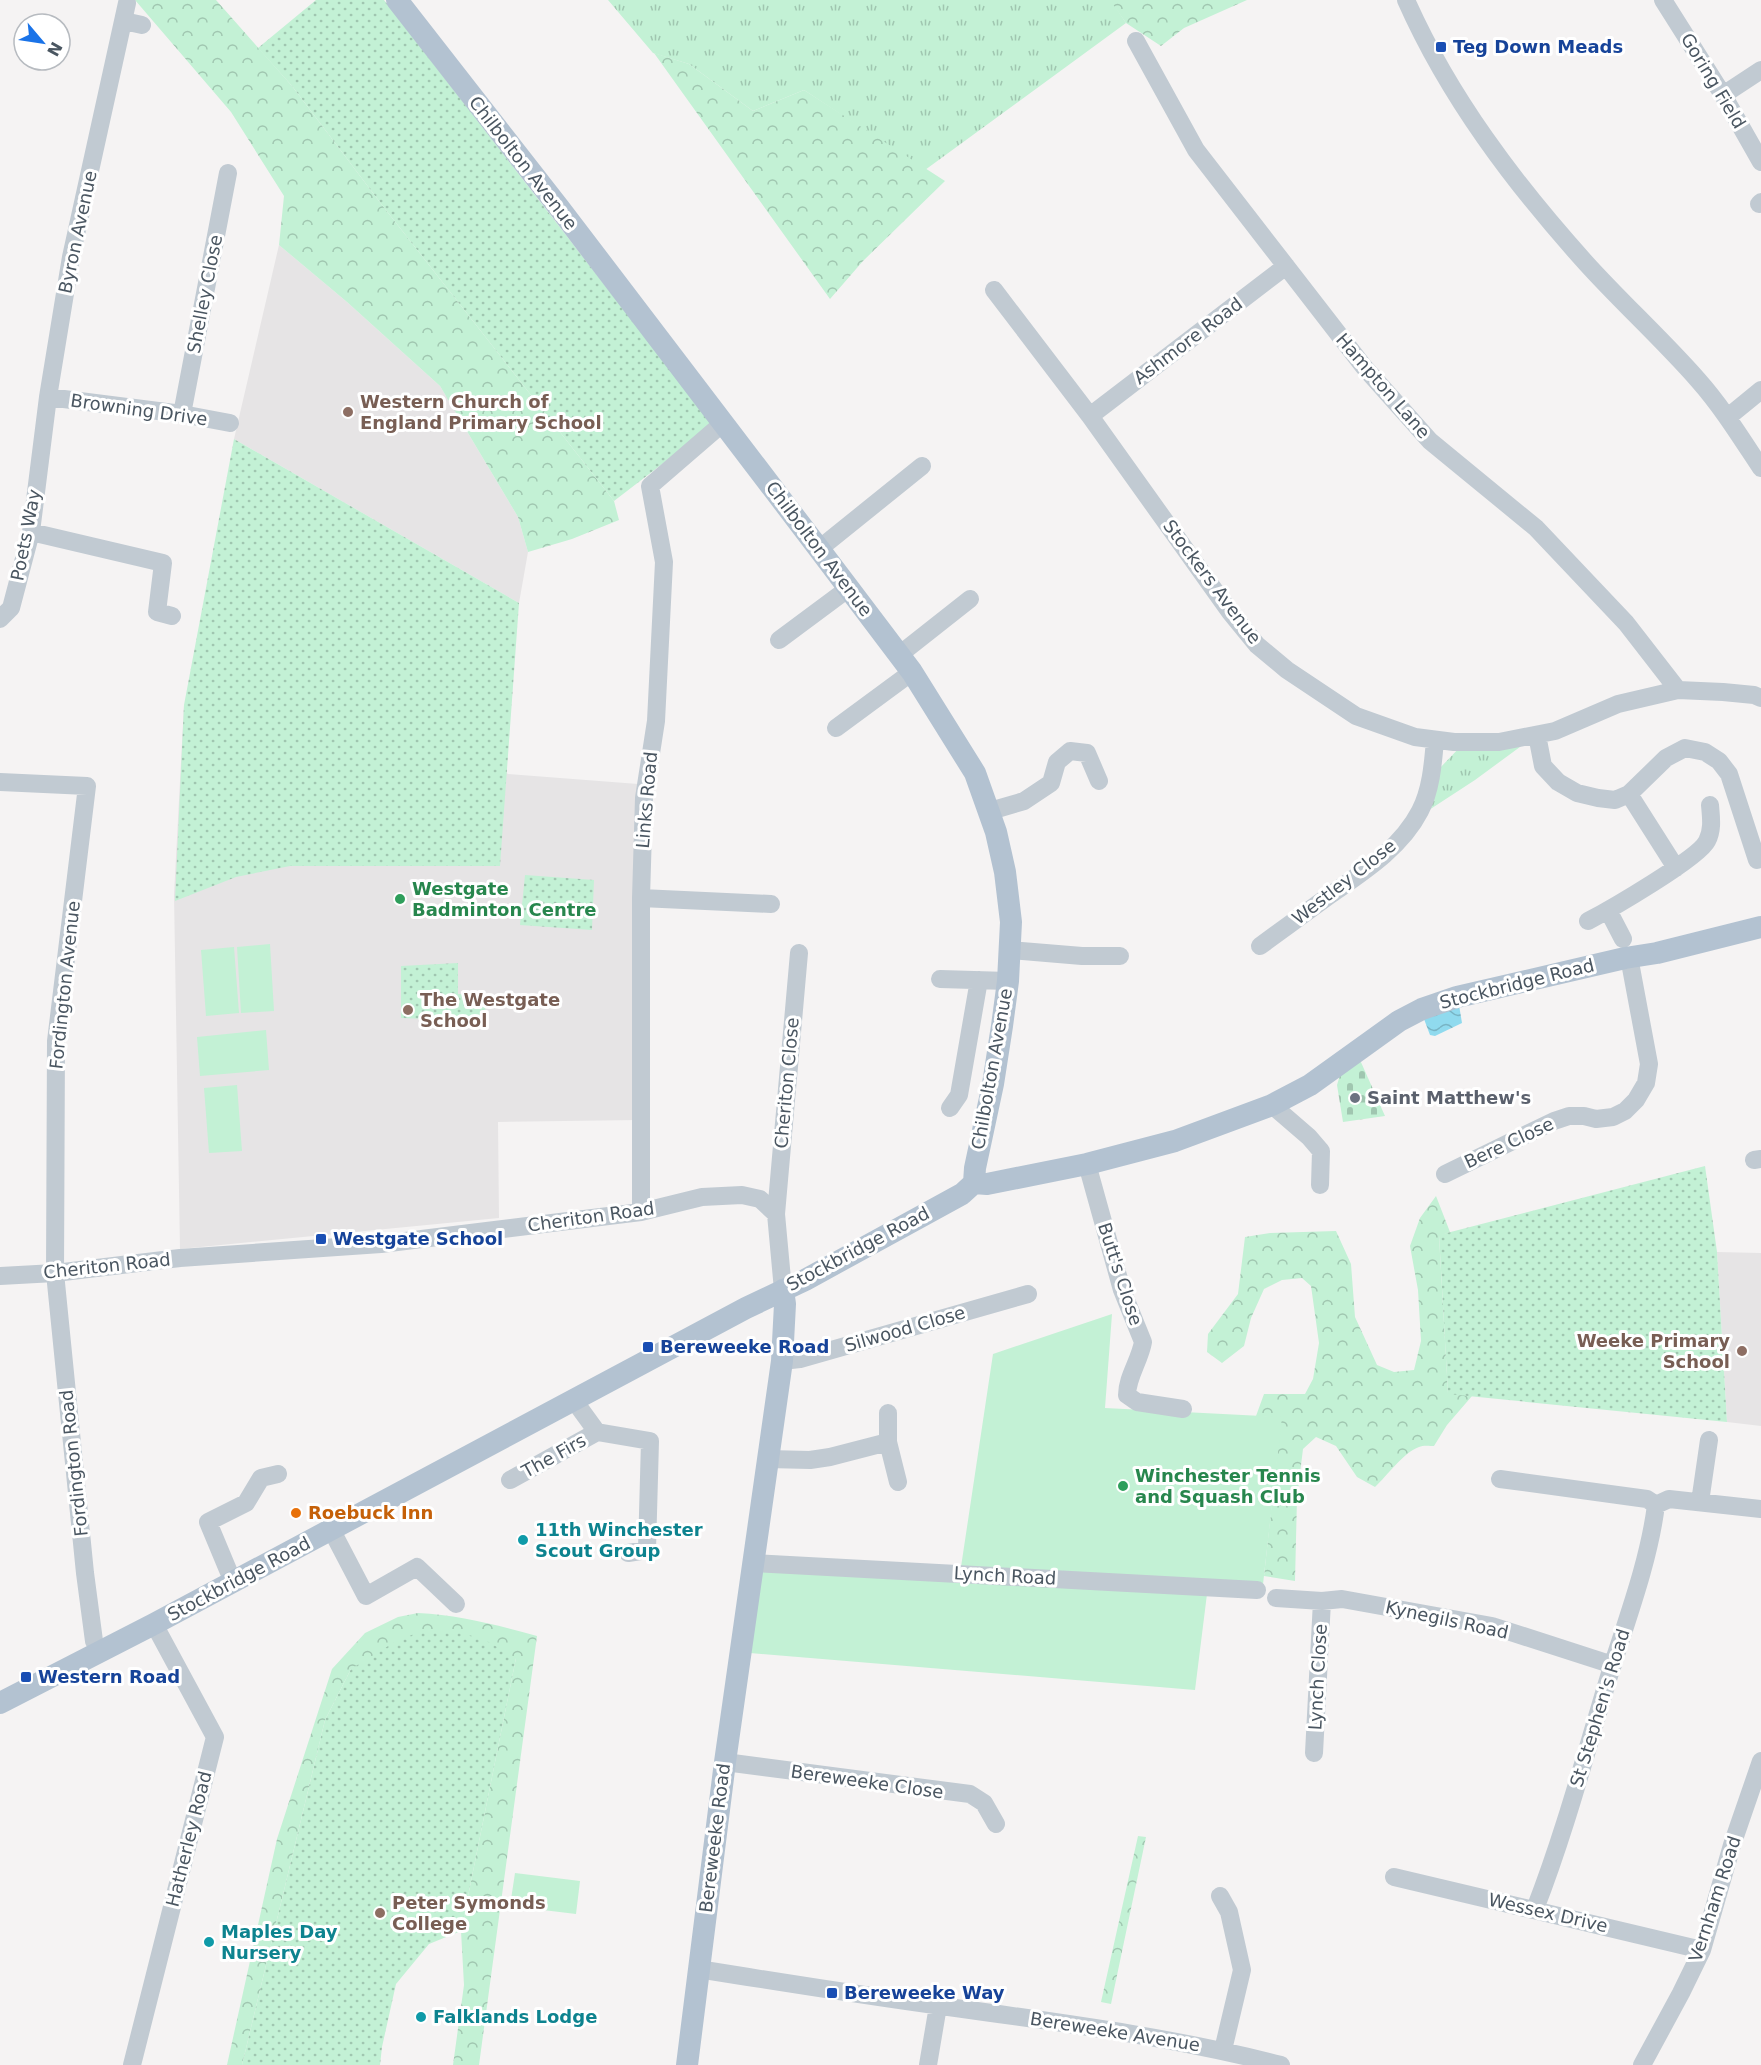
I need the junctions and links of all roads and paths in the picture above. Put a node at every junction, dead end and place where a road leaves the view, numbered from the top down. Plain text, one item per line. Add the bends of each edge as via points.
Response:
1 (397, 0) edge
2 (1406, 0) edge
3 (1663, 0) edge
4 (142, 25) dead end
5 (1136, 41) dead end
6 (1761, 70) edge
7 (1723, 95) junction
8 (1761, 162) edge
9 (228, 173) dead end
10 (1286, 266) junction
11 (994, 290) dead end
12 (1761, 390) edge
13 (48, 397) junction
14 (182, 414) junction
15 (1090, 416) junction
16 (1728, 417) junction
17 (230, 423) dead end
18 (723, 423) junction
19 (42, 446) joint
20 (922, 466) dead end
21 (1761, 468) edge
22 (31, 532) junction
23 (819, 549) junction
24 (849, 588) junction
25 (970, 599) dead end
26 (172, 616) dead end
27 (0, 619) edge
28 (779, 640) dead end
29 (905, 664) junction
30 (1678, 690) junction
31 (1761, 698) edge
32 (836, 728) dead end
33 (1537, 735) junction
34 (1435, 740) junction
35 (1099, 781) dead end
36 (0, 782) edge
37 (1629, 794) junction
38 (1710, 805) dead end
39 (990, 811) junction
40 (1757, 860) dead end
41 (1676, 868) junction
42 (641, 898) junction
43 (771, 904) dead end
44 (1608, 910) junction
45 (1588, 921) dead end
46 (1761, 927) edge
47 (1260, 946) dead end
48 (1626, 948) junction
49 (1009, 950) junction
50 (799, 953) dead end
51 (1120, 956) dead end
52 (940, 979) dead end
53 (979, 980) junction
54 (1008, 981) junction
55 (1272, 1105) junction
56 (950, 1108) dead end
57 (1087, 1164) junction
58 (1445, 1174) dead end
59 (974, 1184) junction
60 (1320, 1185) dead end
61 (641, 1212) junction
62 (776, 1214) junction
63 (55, 1273) junction
64 (0, 1276) edge
65 (783, 1290) junction
66 (1028, 1294) dead end
67 (782, 1361) junction
68 (573, 1400) junction
69 (1183, 1409) dead end
70 (888, 1413) dead end
71 (597, 1432) junction
72 (1709, 1440) dead end
73 (888, 1442) junction
74 (767, 1459) junction
75 (278, 1474) dead end
76 (1500, 1479) dead end
77 (510, 1480) dead end
78 (898, 1482) dead end
79 (1700, 1502) junction
80 (1656, 1505) junction
81 (1761, 1509) edge
82 (331, 1529) junction
83 (628, 1553) dead end
84 (753, 1563) junction
85 (233, 1582) junction
86 (1257, 1590) dead end
87 (1276, 1598) dead end
88 (1322, 1601) junction
89 (456, 1604) dead end
90 (154, 1624) junction
91 (99, 1651) junction
92 (1612, 1665) junction
93 (0, 1702) edge
94 (1314, 1754) dead end
95 (1761, 1761) edge
96 (725, 1762) junction
97 (996, 1824) dead end
98 (1394, 1877) dead end
99 (1220, 1896) dead end
100 (1535, 1909) junction
101 (1702, 1950) junction
102 (698, 1969) junction
103 (938, 2006) junction
104 (1222, 2050) junction
105 (132, 2065) edge
106 (687, 2065) edge
107 (928, 2065) edge
108 (1281, 2065) edge
109 (1642, 2065) edge

1 - 18 main road, Chilbolton Avenue
2 - 16 street via 1461,101 1504,164 1587,264 1698,380
3 - 7 street, Goring Field
4 - 13 street, Byron Avenue via 126,12 71,257
5 - 10 street, Hampton Lane via 1196,150
6 - 7 street
7 - 8 street, Goring Field
9 - 14 street, Shelley Close
10 - 15 street, Ashmore Road
10 - 30 street, Hampton Lane via 1364,367 1430,441 1536,528 1626,623
11 - 15 street, Stockers Avenue
12 - 16 street
13 - 14 street, Browning Drive
13 - 19 street, Byron Avenue
14 - 17 street, Browning Drive
15 - 34 street, Stockers Avenue via 1257,645 1356,716
16 - 21 street
18 - 23 main road, Chilbolton Avenue
18 - 42 street, Links Road via 650,486 664,562 656,721 644,798
19 - 22 street, Poets Way
20 - 23 street
22 - 26 street via 163,563 157,612
22 - 27 street, Poets Way via 11,608
23 - 24 main road, Chilbolton Avenue
24 - 28 street
24 - 29 main road, Chilbolton Avenue
25 - 29 street
29 - 32 street
29 - 39 main road, Chilbolton Avenue via 975,773
30 - 31 street, Stockers Avenue
30 - 33 street, Stockers Avenue via 1618,704
33 - 34 street, Stockers Avenue via 1499,742
33 - 37 street via 1543,766 1558,782 1577,793 1598,798 1615,800
34 - 47 street, Westley Close via 1430,784 1405,833 1365,871
35 - 39 street via 1087,753 1071,751 1057,762 1051,783 1024,801
36 - 63 street, Fordington Avenue via 87,786 56,1041
37 - 40 street via 1666,758 1685,748 1705,752 1729,774
37 - 41 street
38 - 41 street via 1712,825 1707,843
39 - 49 main road, Chilbolton Avenue via 1005,872 1011,922
41 - 44 street
42 - 43 street
42 - 61 street, Links Road
44 - 45 street
44 - 48 street, Bere Close
46 - 48 main road, Stockbridge Road via 1657,953
48 - 55 main road, Stockbridge Road via 1422,1009 1399,1021 1311,1085
48 - 58 street, Bere Close via 1649,1064 1646,1083 1636,1100 1613,1117 1569,1116 1554,1121
49 - 51 street
49 - 54 main road, Chilbolton Avenue
50 - 62 street, Cheriton Close
52 - 53 street
53 - 54 street
53 - 56 street via 959,1095
54 - 59 main road, Chilbolton Avenue
55 - 57 main road, Stockbridge Road via 1174,1141
55 - 60 street via 1321,1151
57 - 59 main road, Stockbridge Road
57 - 69 street, Butt's Close via 1122,1290 1143,1342 1127,1384 1127,1395 1137,1402
59 - 65 main road, Stockbridge Road
61 - 62 street, Cheriton Road via 702,1197 742,1195 759,1198
61 - 63 street, Cheriton Road via 381,1244 180,1258
62 - 65 street
63 - 64 street, Cheriton Road
63 - 91 street, Fordington Road via 86,1573 94,1641
65 - 67 main road, Bereweeke Road
65 - 68 main road, Stockbridge Road
66 - 67 street, Silwood Close
67 - 74 main road, Bereweeke Road
68 - 71 street, The Firs
68 - 82 main road, Stockbridge Road
70 - 73 street
71 - 77 street, The Firs
71 - 83 street, The Firs via 650,1441 647,1550
72 - 79 street
73 - 74 street via 810,1460
73 - 78 street
74 - 84 main road, Bereweeke Road
75 - 85 street via 261,1478 246,1503 208,1522
76 - 80 street via 1647,1499
79 - 80 street via 1669,1499
79 - 81 street
80 - 92 street, St Stephen's Road via 1653,1530
82 - 85 main road, Stockbridge Road
82 - 89 street via 366,1596 417,1568
84 - 86 street, Lynch Road
84 - 96 main road, Bereweeke Road
85 - 90 main road, Stockbridge Road
87 - 88 street, Kynegils Road
88 - 92 street, Kynegils Road via 1342,1599 1492,1626
88 - 94 street, Lynch Close
90 - 91 main road, Stockbridge Road
90 - 105 street, Hatherley Road via 215,1737
91 - 93 main road, Stockbridge Road
92 - 100 street, St Stephen's Road
95 - 101 street, Vernham Road
96 - 97 street, Bereweeke Close via 970,1794 984,1803
96 - 102 main road, Bereweeke Road
98 - 100 street, Wessex Drive
99 - 104 street via 1229,1912 1242,1970
100 - 101 street, Wessex Drive
101 - 109 street, Vernham Road
102 - 103 street, Bereweeke Avenue
102 - 106 main road, Bereweeke Road
103 - 104 street, Bereweeke Avenue
103 - 107 street
104 - 108 street, Bereweeke Avenue

